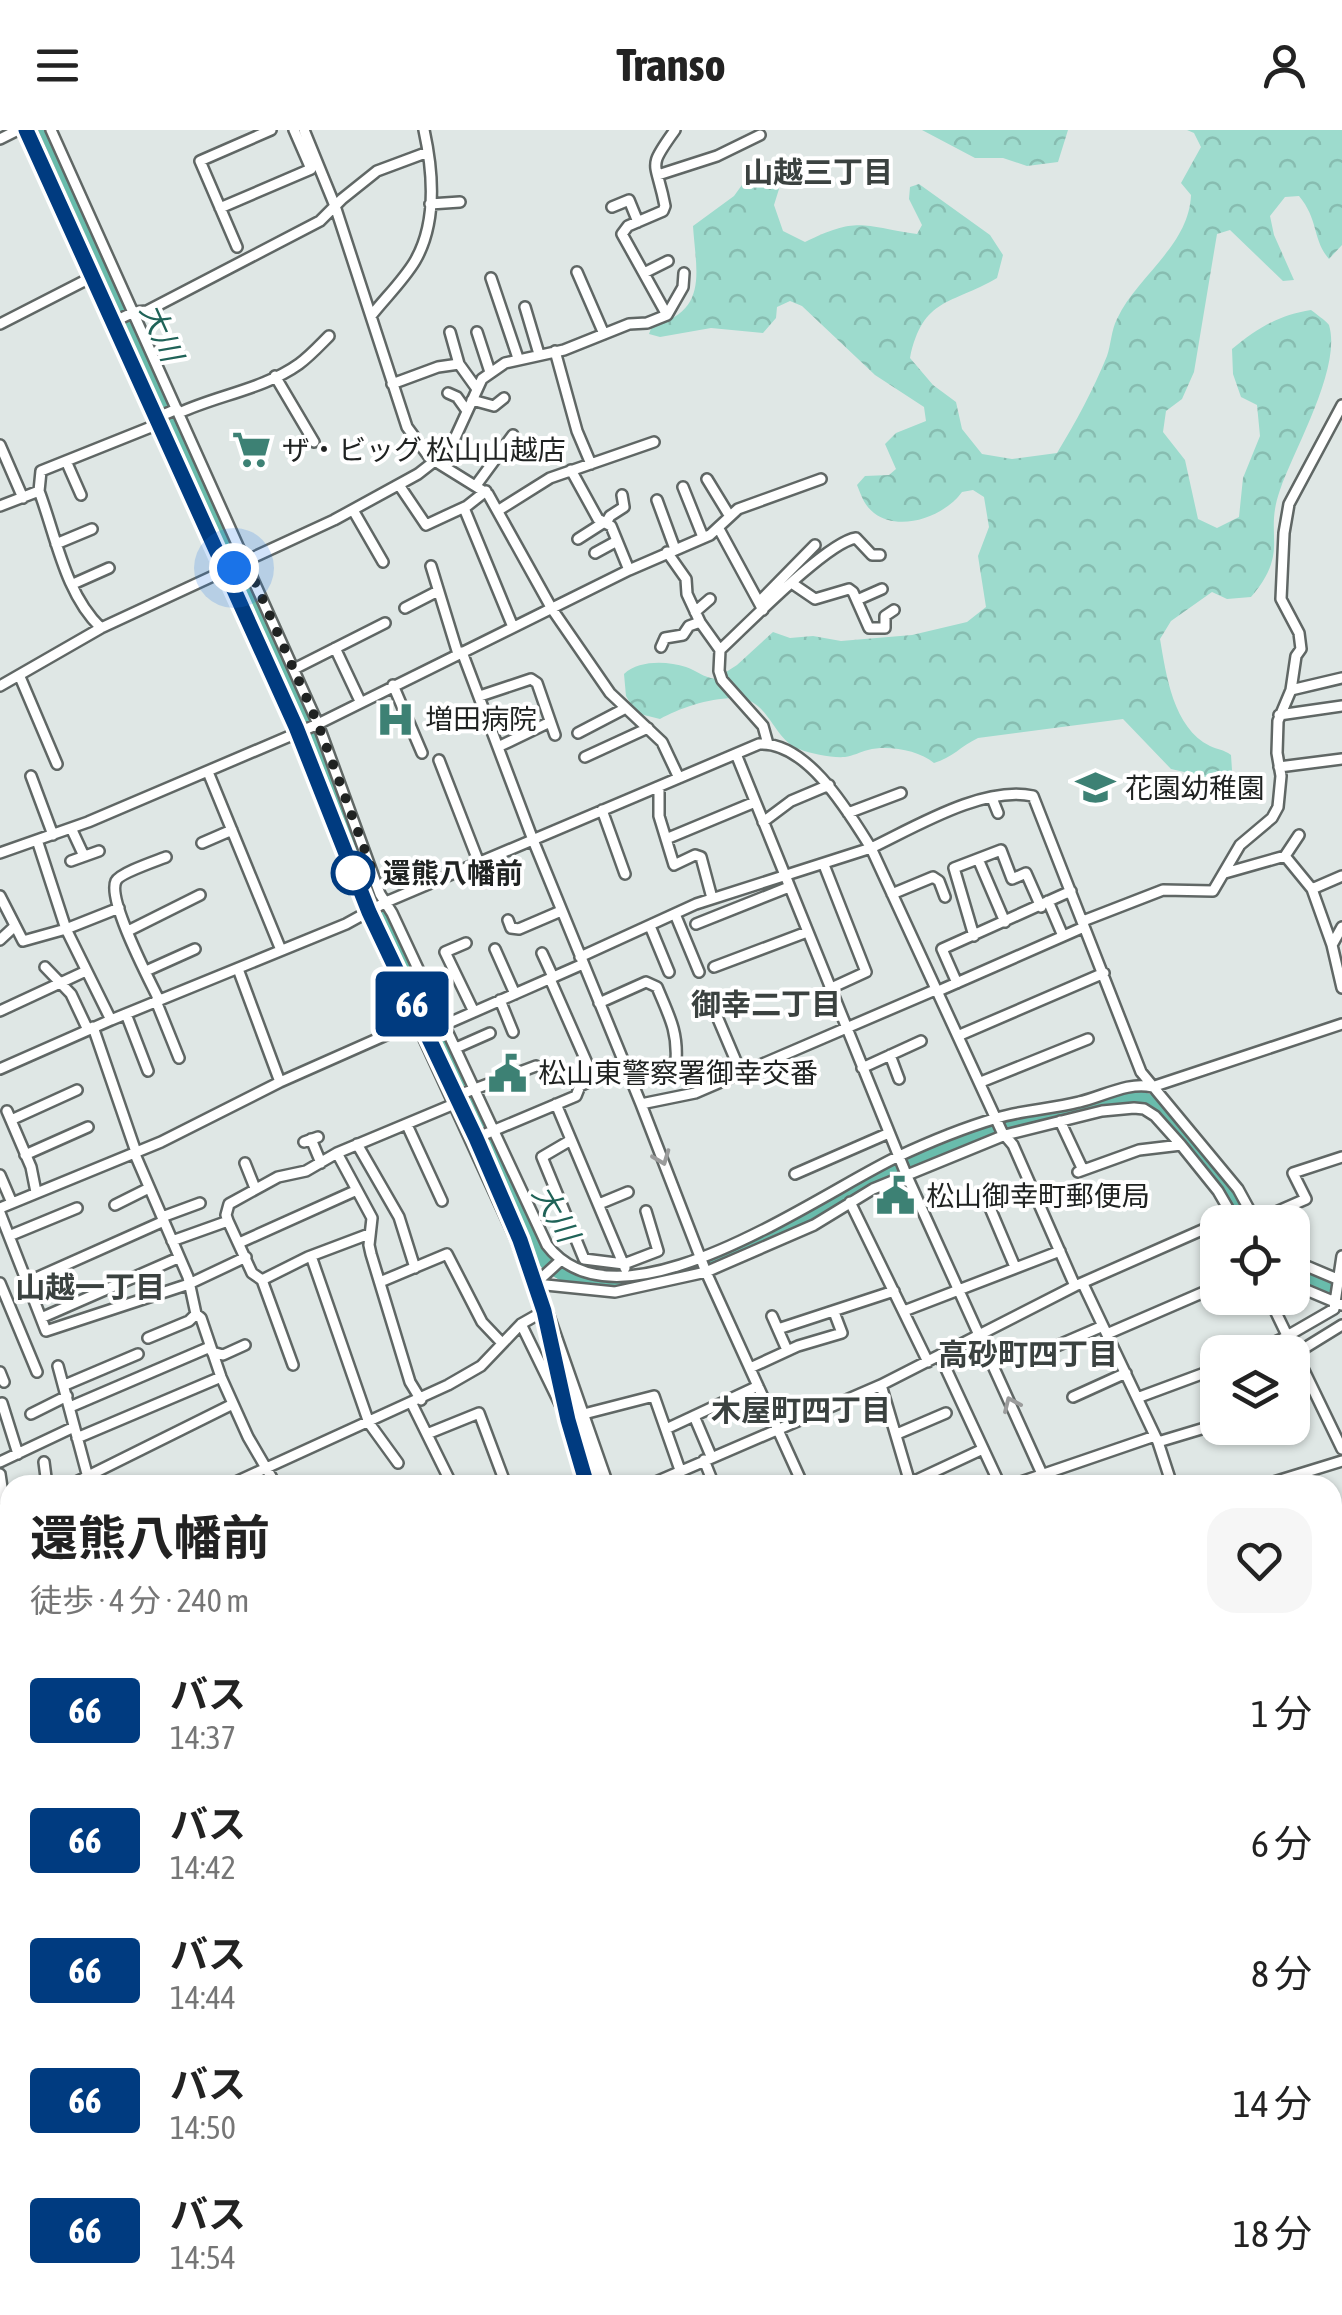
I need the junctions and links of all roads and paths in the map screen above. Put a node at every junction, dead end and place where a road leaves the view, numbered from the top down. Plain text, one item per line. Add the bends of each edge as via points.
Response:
1 (18, 130) edge
2 (26, 130) edge
3 (51, 130) edge
4 (271, 130) edge
5 (294, 130) edge
6 (304, 130) edge
7 (424, 130) edge
8 (675, 130) edge
9 (760, 135) dead end
10 (0, 139) edge
11 (428, 152) junction
12 (658, 175) junction
13 (460, 202) dead end
14 (430, 204) junction
15 (335, 206) junction
16 (75, 208) junction
17 (220, 208) junction
18 (638, 222) junction
19 (623, 229) junction
20 (237, 248) dead end
21 (668, 262) dead end
22 (577, 272) dead end
23 (644, 272) junction
24 (684, 273) dead end
25 (92, 277) junction
26 (492, 278) dead end
27 (525, 308) dead end
28 (666, 315) junction
29 (125, 316) junction
30 (370, 316) junction
31 (0, 324) edge
32 (450, 332) dead end
33 (477, 332) dead end
34 (604, 334) junction
35 (329, 336) dead end
36 (555, 352) junction
37 (539, 354) junction
38 (518, 358) junction
39 (459, 364) junction
40 (490, 372) junction
41 (275, 376) junction
42 (392, 384) junction
43 (478, 389) junction
44 (448, 393) dead end
45 (504, 398) dead end
46 (472, 400) junction
47 (1342, 405) edge
48 (467, 412) junction
49 (170, 414) junction
50 (512, 435) dead end
51 (314, 442) dead end
52 (654, 442) dead end
53 (0, 445) edge
54 (66, 461) junction
55 (437, 462) junction
56 (591, 464) junction
57 (571, 470) junction
58 (707, 479) dead end
59 (821, 479) dead end
60 (476, 484) junction
61 (399, 485) junction
62 (682, 487) dead end
63 (39, 491) junction
64 (486, 491) junction
65 (81, 495) dead end
66 (622, 495) dead end
67 (23, 498) junction
68 (657, 500) dead end
69 (0, 506) edge
70 (464, 508) junction
71 (353, 510) junction
72 (499, 510) junction
73 (729, 515) junction
74 (604, 523) junction
75 (92, 529) dead end
76 (719, 529) junction
77 (703, 537) junction
78 (578, 540) dead end
79 (617, 541) junction
80 (56, 544) junction
81 (815, 545) dead end
82 (671, 550) junction
83 (595, 554) dead end
84 (880, 555) dead end
85 (382, 562) dead end
86 (431, 566) dead end
87 (237, 567) junction
88 (108, 568) dead end
89 (629, 570) junction
90 (73, 584) junction
91 (793, 584) junction
92 (882, 589) dead end
93 (438, 591) junction
94 (710, 599) dead end
95 (857, 600) junction
96 (761, 606) junction
97 (406, 608) dead end
98 (552, 609) junction
99 (894, 610) dead end
100 (697, 617) junction
101 (385, 623) dead end
102 (100, 628) junction
103 (513, 628) junction
104 (661, 647) dead end
105 (335, 648) junction
106 (274, 649) junction
107 (720, 650) junction
108 (460, 653) junction
109 (294, 668) junction
110 (20, 677) junction
111 (1342, 678) edge
112 (394, 685) junction
113 (0, 686) edge
114 (1290, 690) junction
115 (480, 696) junction
116 (360, 701) junction
117 (1342, 706) edge
118 (624, 709) junction
119 (1279, 715) junction
120 (550, 722) junction
121 (310, 728) junction
122 (648, 728) junction
123 (578, 733) dead end
124 (555, 735) dead end
125 (768, 744) junction
126 (500, 746) junction
127 (422, 753) dead end
128 (736, 754) junction
129 (586, 757) dead end
130 (1342, 758) edge
131 (439, 760) dead end
132 (57, 764) dead end
133 (1279, 767) junction
134 (208, 772) junction
135 (31, 776) dead end
136 (680, 778) junction
137 (829, 785) junction
138 (659, 787) junction
139 (901, 793) dead end
140 (643, 794) junction
141 (992, 798) junction
142 (755, 802) junction
143 (659, 807) junction
144 (602, 810) junction
145 (848, 812) junction
146 (998, 813) dead end
147 (763, 822) junction
148 (72, 828) junction
149 (232, 830) junction
150 (53, 835) junction
151 (1299, 835) dead end
152 (666, 839) junction
153 (37, 840) junction
154 (533, 840) junction
155 (202, 843) dead end
156 (871, 848) junction
157 (1, 850) edge
158 (99, 850) dead end
159 (84, 856) junction
160 (1285, 856) junction
161 (166, 857) dead end
162 (978, 859) junction
163 (71, 861) dead end
164 (479, 864) junction
165 (824, 865) junction
166 (611, 870) dead end
167 (1225, 873) junction
168 (1342, 876) edge
169 (958, 880) junction
170 (787, 882) junction
171 (1312, 889) junction
172 (1071, 890) junction
173 (892, 894) junction
174 (200, 895) dead end
175 (0, 896) edge
176 (712, 898) junction
177 (1044, 904) junction
178 (378, 907) junction
179 (120, 908) junction
180 (561, 911) junction
181 (675, 914) junction
182 (508, 920) dead end
183 (1005, 922) junction
184 (696, 924) dead end
185 (1083, 924) junction
186 (16, 926) junction
187 (650, 926) junction
188 (1342, 927) edge
189 (66, 930) junction
190 (128, 930) junction
191 (807, 932) junction
192 (2, 936) edge
193 (974, 936) junction
194 (1063, 936) junction
195 (466, 943) dead end
196 (1332, 945) junction
197 (195, 949) dead end
198 (495, 949) dead end
199 (281, 950) junction
200 (542, 952) dead end
201 (581, 961) junction
202 (714, 966) dead end
203 (45, 967) dead end
204 (238, 969) junction
205 (86, 971) junction
206 (146, 971) junction
207 (669, 972) dead end
208 (698, 972) dead end
209 (1104, 973) junction
210 (551, 978) junction
211 (59, 982) junction
212 (957, 983) junction
213 (829, 988) junction
214 (1342, 988) edge
215 (936, 991) junction
216 (515, 994) junction
217 (500, 1000) junction
218 (157, 1001) junction
219 (599, 1003) junction
220 (713, 1008) dead end
221 (0, 1010) edge
222 (474, 1012) junction
223 (126, 1014) junction
224 (111, 1020) junction
225 (1342, 1024) edge
226 (432, 1027) junction
227 (91, 1028) junction
228 (846, 1028) junction
229 (514, 1032) dead end
230 (490, 1033) dead end
231 (960, 1036) junction
232 (1088, 1039) dead end
233 (921, 1041) dead end
234 (456, 1048) junction
235 (890, 1055) junction
236 (178, 1058) dead end
237 (625, 1065) junction
238 (536, 1066) dead end
239 (862, 1068) junction
240 (0, 1069) edge
241 (148, 1071) dead end
242 (741, 1073) junction
243 (631, 1078) junction
244 (594, 1079) junction
245 (899, 1079) dead end
246 (280, 1082) junction
247 (981, 1082) junction
248 (77, 1090) dead end
249 (1150, 1090) junction
250 (464, 1094) junction
251 (556, 1104) junction
252 (642, 1104) junction
253 (1144, 1107) junction
254 (1060, 1121) junction
255 (407, 1125) junction
256 (1000, 1126) junction
257 (88, 1127) dead end
258 (889, 1132) junction
259 (486, 1134) junction
260 (311, 1139) dead end
261 (571, 1140) junction
262 (357, 1144) junction
263 (1181, 1145) junction
264 (135, 1152) junction
265 (338, 1153) junction
266 (26, 1155) junction
267 (1342, 1157) edge
268 (246, 1163) dead end
269 (321, 1163) junction
270 (902, 1164) junction
271 (803, 1175) dead end
272 (0, 1176) edge
273 (150, 1188) junction
274 (256, 1188) junction
275 (358, 1190) junction
276 (36, 1192) junction
277 (628, 1192) dead end
278 (442, 1201) dead end
279 (850, 1202) junction
280 (12, 1203) junction
281 (200, 1203) dead end
282 (599, 1204) junction
283 (1226, 1205) edge
284 (1247, 1205) edge
285 (1293, 1205) edge
286 (115, 1206) dead end
287 (77, 1208) dead end
288 (990, 1208) dead end
289 (0, 1210) edge
290 (646, 1212) dead end
291 (163, 1219) junction
292 (228, 1222) junction
293 (1200, 1231) edge
294 (369, 1234) junction
295 (9, 1236) junction
296 (172, 1241) junction
297 (239, 1244) junction
298 (1060, 1251) junction
299 (311, 1256) junction
300 (1342, 1256) edge
301 (246, 1257) junction
302 (178, 1258) junction
303 (624, 1264) junction
304 (703, 1265) junction
305 (555, 1266) junction
306 (1016, 1267) junction
307 (414, 1268) junction
308 (1310, 1268) edge
309 (262, 1280) junction
310 (1340, 1281) edge
311 (27, 1282) junction
312 (380, 1282) junction
313 (627, 1282) junction
314 (0, 1283) edge
315 (189, 1284) junction
316 (536, 1284) junction
317 (1079, 1285) junction
318 (958, 1288) junction
319 (1310, 1291) edge
320 (894, 1292) junction
321 (1200, 1293) edge
322 (1338, 1301) edge
323 (544, 1311) junction
324 (834, 1312) junction
325 (904, 1312) junction
326 (196, 1314) junction
327 (772, 1316) dead end
328 (41, 1318) junction
329 (521, 1324) junction
330 (1342, 1325) edge
331 (778, 1330) junction
332 (1105, 1330) junction
333 (979, 1335) junction
334 (1289, 1335) edge
335 (148, 1338) dead end
336 (501, 1342) junction
337 (245, 1345) dead end
338 (1310, 1345) edge
339 (211, 1349) junction
340 (787, 1350) junction
341 (138, 1354) dead end
342 (1038, 1354) dead end
343 (940, 1356) junction
344 (928, 1362) junction
345 (294, 1365) dead end
346 (58, 1366) dead end
347 (750, 1368) junction
348 (37, 1372) dead end
349 (1126, 1373) junction
350 (1200, 1375) edge
351 (221, 1378) junction
352 (1310, 1383) edge
353 (881, 1385) junction
354 (758, 1386) junction
355 (67, 1396) junction
356 (1072, 1396) dead end
357 (1137, 1398) junction
358 (416, 1402) junction
359 (2, 1403) edge
360 (233, 1404) junction
361 (946, 1413) dead end
362 (31, 1414) dead end
363 (694, 1416) junction
364 (574, 1417) junction
365 (3, 1419) edge
366 (369, 1422) junction
367 (778, 1428) junction
368 (666, 1429) junction
369 (1200, 1429) edge
370 (76, 1432) junction
371 (427, 1434) junction
372 (897, 1434) junction
373 (1157, 1440) junction
374 (983, 1449) junction
375 (1342, 1449) edge
376 (18, 1454) junction
377 (708, 1458) junction
378 (1342, 1460) edge
379 (0, 1462) edge
380 (44, 1462) dead end
381 (398, 1463) dead end
382 (269, 1469) junction
383 (680, 1470) junction
384 (1302, 1472) junction
385 (1042, 1474) joint
386 (46, 1475) edge
387 (87, 1475) edge
388 (98, 1475) edge
389 (254, 1475) edge
390 (272, 1475) edge
391 (447, 1475) edge
392 (502, 1475) edge
393 (586, 1475) edge
394 (600, 1475) edge
395 (670, 1475) edge
396 (712, 1475) edge
397 (799, 1475) edge
398 (908, 1475) edge
399 (925, 1475) edge
400 (995, 1475) edge
401 (1169, 1475) edge
402 (1293, 1475) edge
403 (1303, 1475) edge

1 - 10 street
2 - 16 highway
3 - 16 street
4 - 17 street via 200,161
5 - 17 street via 311,169
6 - 15 street
7 - 11 street
8 - 12 street via 656,155
9 - 12 street
11 - 14 street
11 - 15 street via 377,171
12 - 18 street via 663,211
13 - 14 street
14 - 30 street via 416,259
15 - 29 street via 320,222 237,266
15 - 30 street
16 - 25 highway
16 - 29 street
17 - 20 street
18 - 19 street
18 - 19 street via 629,200 611,205
19 - 23 street
21 - 23 street
22 - 34 street
23 - 28 street
24 - 28 street
25 - 29 highway
25 - 31 street
26 - 38 street
27 - 37 street
28 - 34 street
29 - 49 highway
29 - 49 street
30 - 42 street
32 - 39 street
33 - 40 street
34 - 36 street
35 - 41 street
36 - 37 street
36 - 56 street
37 - 38 street
38 - 40 street
39 - 42 street
39 - 43 street
40 - 43 street
41 - 49 street
41 - 51 street
42 - 55 street via 414,440
43 - 46 street
44 - 48 street
45 - 46 street via 494,406
46 - 48 street
47 - 114 street via 1289,504 1281,599 1301,649
48 - 55 street
49 - 54 street
49 - 87 highway
50 - 60 street
52 - 56 street
53 - 67 street
54 - 63 street via 41,471
54 - 65 street
55 - 60 street
55 - 61 street
56 - 57 street
57 - 72 street
57 - 74 street
58 - 73 street
59 - 73 street
60 - 64 street
61 - 70 street via 426,525
61 - 71 street
62 - 77 street
63 - 67 street
63 - 80 street
64 - 70 street
64 - 72 street
66 - 74 street via 624,507
67 - 69 street
68 - 82 street
70 - 103 street
71 - 85 street
71 - 87 street
72 - 98 street
73 - 76 street
74 - 78 street
74 - 79 street
75 - 80 street
76 - 77 street
76 - 96 street
77 - 82 street
79 - 83 street
79 - 89 street
80 - 90 street
81 - 96 street
82 - 89 street
82 - 100 street
84 - 91 street via 848,539
86 - 93 street
87 - 102 street
87 - 106 highway
88 - 90 street
89 - 98 street
90 - 102 street
91 - 95 street via 815,599 848,589
91 - 96 street
92 - 95 street
93 - 97 street
93 - 108 street
94 - 100 street
95 - 99 street via 869,628 885,628 885,616
96 - 107 street
98 - 103 street
98 - 118 street
100 - 104 street
100 - 107 street
101 - 105 street
102 - 110 street
103 - 108 street
105 - 109 street
105 - 116 street
106 - 109 street
106 - 121 highway
107 - 125 street via 722,680 763,726
108 - 112 street
108 - 115 street
109 - 121 street
110 - 113 street
110 - 132 street
111 - 114 street
112 - 116 street
112 - 127 street
114 - 119 street
115 - 120 street via 531,680
115 - 126 street
116 - 121 street
117 - 119 street
118 - 122 street
118 - 123 street
119 - 133 street
120 - 124 street
120 - 126 street
121 - 134 street
121 - 178 highway
122 - 129 street
122 - 136 street
125 - 128 street
125 - 137 street
126 - 154 street
128 - 136 street
128 - 142 street
130 - 133 street
131 - 164 street
133 - 167 street via 1272,818 1240,845
134 - 148 street
134 - 149 street
135 - 150 street
136 - 138 street
137 - 145 street
137 - 147 street
138 - 140 street
138 - 143 street
139 - 145 street
140 - 143 street
140 - 144 street
141 - 146 street
141 - 156 street
141 - 172 street via 1033,796
142 - 147 street
142 - 152 street
143 - 152 street
144 - 154 street
144 - 166 street via 624,870
145 - 156 street
147 - 170 street
148 - 150 street
148 - 159 street
149 - 155 street
149 - 199 street
150 - 153 street
151 - 160 street
152 - 176 street via 674,865 701,856
153 - 157 street
153 - 189 street
154 - 164 street
154 - 180 street
156 - 165 street
156 - 173 street
158 - 159 street
159 - 163 street
160 - 167 street
160 - 171 street
161 - 179 street via 116,879
162 - 169 street via 954,868
162 - 177 street via 1002,850 1012,879 1026,873
162 - 183 street
164 - 178 street
165 - 170 street
165 - 213 street via 866,972
167 - 185 street via 1213,891 1164,890
168 - 171 street
169 - 173 street via 943,892 933,877
169 - 193 street
170 - 176 street
170 - 184 street
170 - 191 street
171 - 196 street
172 - 177 street
172 - 185 street
173 - 215 street
174 - 190 street
175 - 186 street
176 - 181 street
177 - 183 street
177 - 194 street
178 - 199 street
178 - 226 highway
178 - 226 street
179 - 189 street
179 - 190 street
180 - 182 street via 519,929
180 - 201 street
181 - 187 street
181 - 208 street
183 - 193 street
185 - 194 street
185 - 209 street
186 - 189 street via 23,940
186 - 192 street
187 - 201 street
187 - 207 street
188 - 196 street
189 - 205 street
190 - 206 street
191 - 202 street
191 - 213 street
193 - 212 street via 942,948
194 - 212 street
195 - 222 street via 445,952
196 - 214 street
197 - 206 street
198 - 216 street
199 - 204 street
200 - 210 street
201 - 210 street
201 - 219 street
203 - 211 street
204 - 218 street
204 - 246 street
205 - 211 street
205 - 224 street
206 - 218 street
209 - 231 street
209 - 249 street
210 - 216 street
210 - 244 street
211 - 221 street
211 - 227 street
212 - 215 street
213 - 228 street
215 - 228 street
215 - 231 street
216 - 217 street
217 - 222 street
217 - 229 street
218 - 223 street
218 - 236 street
219 - 237 street
219 - 243 street via 646,982 664,1002 678,1039 676,1062
220 - 242 street
222 - 226 street
223 - 224 street
223 - 241 street
224 - 227 street
225 - 249 street
226 - 234 street
226 - 246 street
226 - 250 highway
227 - 240 street
227 - 264 street
228 - 239 street
228 - 242 street
230 - 234 street
231 - 247 street
232 - 247 street
233 - 235 street
234 - 250 street
235 - 239 street
235 - 245 street
237 - 243 street
237 - 244 street
238 - 250 street
239 - 258 street
242 - 252 street via 694,1093
243 - 252 street
244 - 251 street
246 - 264 street
247 - 256 street
248 - 266 street via 9,1116
249 - 253 street
249 - 256 street via 1138,1084
249 - 284 street
250 - 255 street
250 - 259 highway
251 - 259 street
251 - 261 street
252 -> 304 street
253 - 254 street
253 - 263 street
254 - 256 street
254 - 263 street via 1081,1171 1139,1150
255 - 262 street
255 - 278 street
256 - 270 street
256 - 270 street
256 - 298 street
257 - 266 street
258 - 270 street
258 - 271 street
259 - 305 street
259 - 316 highway
260 - 269 street
261 - 282 street
261 - 303 street via 542,1157 584,1259
262 - 265 street
262 - 307 street via 398,1217
263 - 283 street
264 - 273 street
264 - 276 street
265 - 269 street
265 - 275 street
266 - 276 street
267 - 285 street via 1292,1173 1306,1199
268 - 274 street
269 - 274 street
270 - 279 street
270 - 304 street via 848,1182
270 - 318 street
272 - 280 street
273 - 286 street
273 - 291 street
274 - 292 street via 232,1200
275 - 294 street via 372,1218
275 - 297 street
276 - 280 street
277 - 282 street
279 - 304 street via 768,1248
279 - 320 street
280 - 289 street
281 - 291 street
282 - 303 street
287 - 295 street
288 - 306 street
289 - 295 street
290 - 303 street via 658,1252
291 - 296 street
291 - 311 street
292 - 296 street
292 - 297 street
293 - 317 street
294 - 299 street
294 - 312 street
295 - 311 street
296 - 302 street
297 - 301 street
298 - 306 street
298 - 317 street
299 - 309 street
299 - 366 street
300 - 310 street
301 - 309 street
301 - 315 street
302 - 315 street
302 - 328 street
303 - 313 street
304 - 313 street
304 - 313 street
304 - 347 street
305 - 313 street
305 - 316 street
306 - 318 street
307 - 312 street
307 - 336 street via 446,1254 482,1322
308 - 310 street
309 - 345 street
310 - 322 street
311 - 328 street
312 - 358 street
313 - 316 street via 602,1292
314 - 348 street
315 - 326 street
315 - 328 street via 46,1330
316 - 323 highway
317 - 332 street
317 - 333 street
318 - 325 street
318 - 333 street
319 - 322 street
320 - 324 street
320 - 325 street
321 - 332 street
322 - 334 street
323 - 329 street
323 - 364 highway
324 - 331 street
324 - 340 street via 842,1334
325 - 344 street
326 - 335 street
326 - 339 street
327 - 331 street
329 - 336 street
329 - 364 street
330 - 338 street
331 - 340 street
332 - 342 street
332 - 349 street
333 - 343 street
385 -> 333 street
336 - 358 street via 482,1366
337 - 339 street via 223,1355
339 - 351 street
339 - 355 street
340 - 347 street
341 - 355 street
343 - 344 street
343 - 374 street
344 - 353 street
346 - 355 street
347 - 354 street
349 - 356 street
349 - 357 street
350 - 357 street
351 - 360 street
351 - 370 street
352 - 375 street
353 - 367 street
353 - 372 street
354 - 363 street
354 - 367 street
355 - 362 street
355 - 370 street
357 - 373 street
358 - 366 street
358 - 371 street
359 - 365 street
360 - 382 street
360 - 388 street
361 - 372 street
363 - 368 street
363 - 377 street
364 - 368 street via 654,1396
364 - 393 highway
364 - 394 highway
365 - 376 street
366 - 381 street
366 - 382 street
367 - 377 street
367 - 397 street
368 - 383 street
369 - 373 street
370 - 376 street
370 - 387 street
371 - 391 street
371 - 392 street via 479,1414
372 - 398 street
373 - 385 street
373 - 401 street
374 - 399 street
374 - 400 street
376 - 379 street
377 - 383 street
377 - 396 street
378 - 384 street
380 - 386 street
382 - 389 street
382 - 390 street
383 - 395 street
384 - 402 street
384 - 403 street

